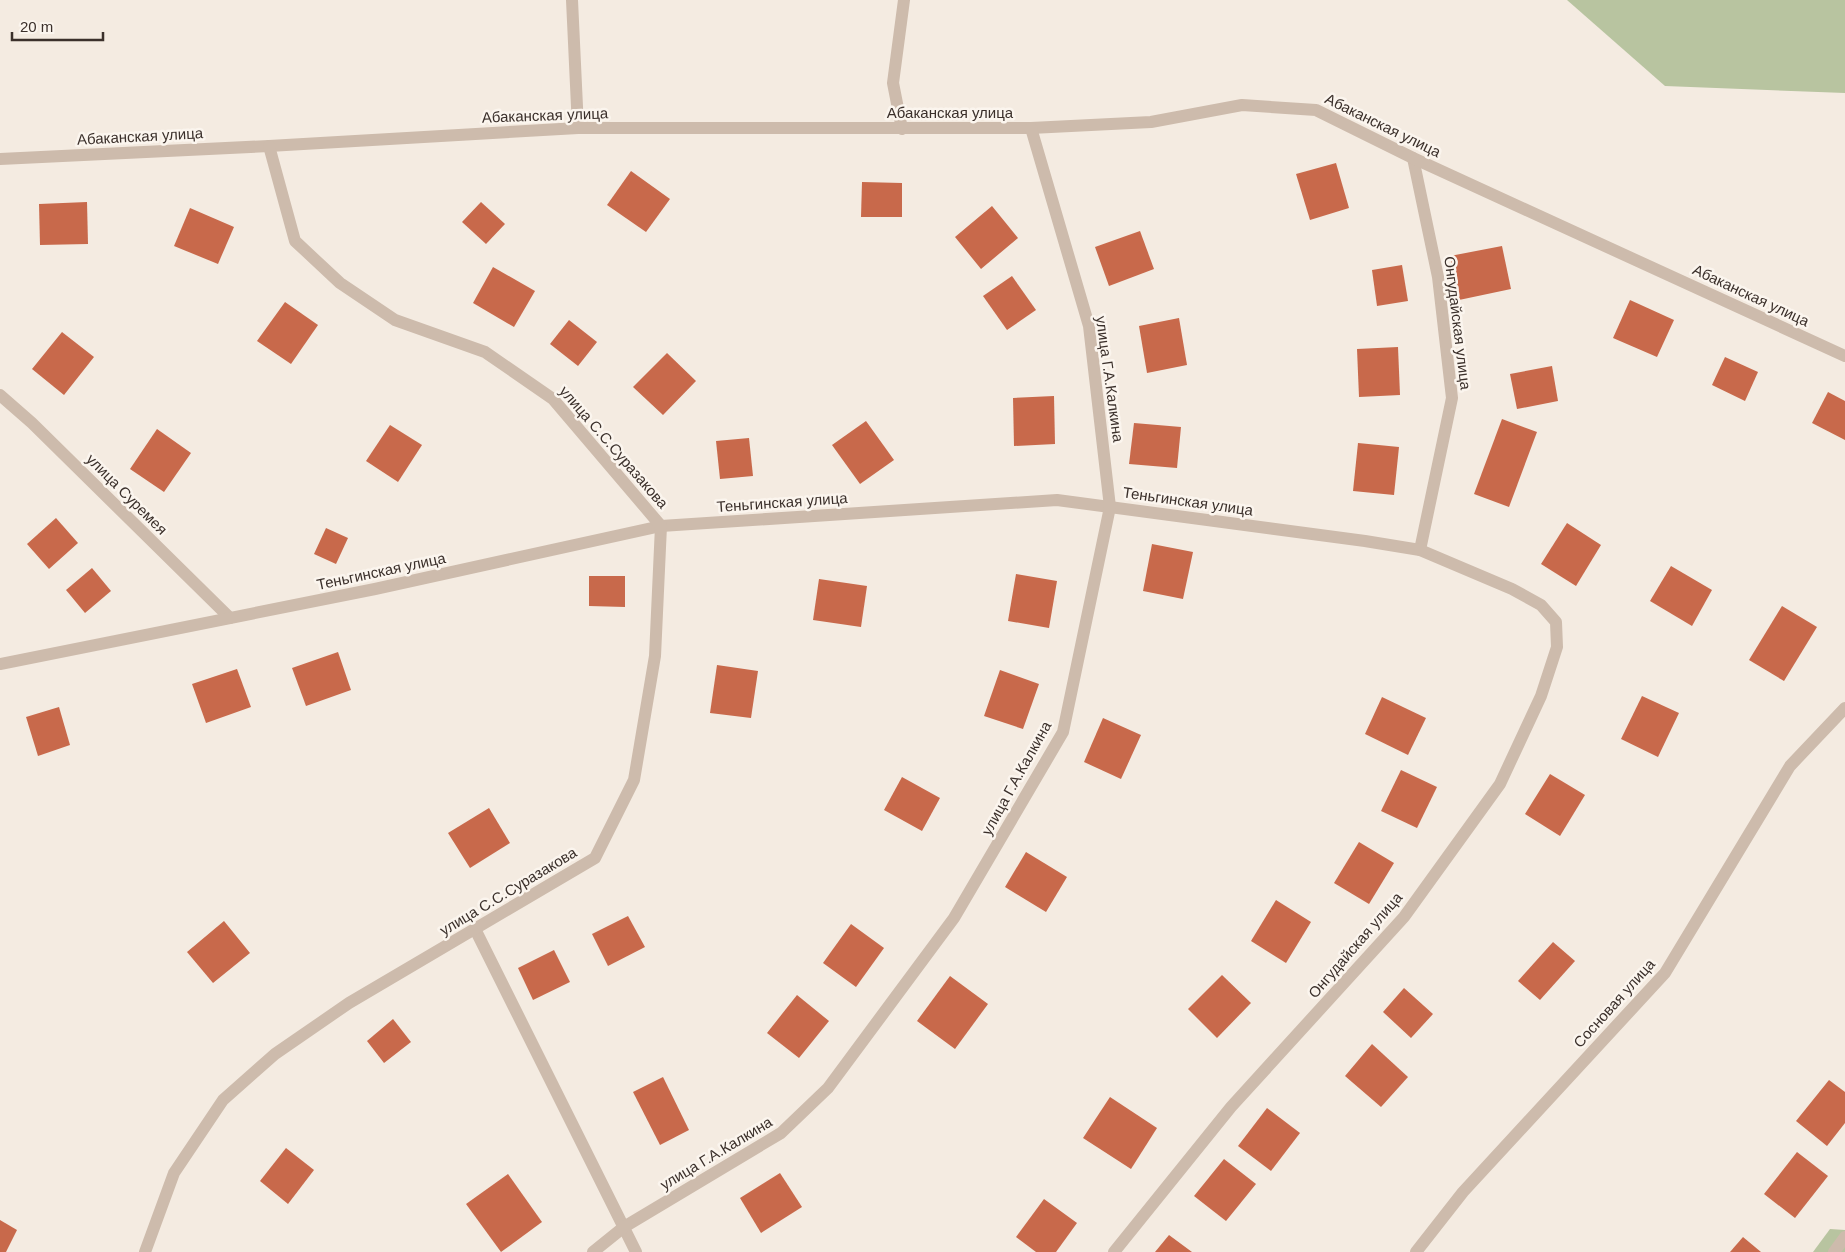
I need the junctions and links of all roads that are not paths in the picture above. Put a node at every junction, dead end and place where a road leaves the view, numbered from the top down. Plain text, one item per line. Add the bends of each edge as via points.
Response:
1 (572, 0) edge
2 (904, 0) edge
3 (578, 128) junction
4 (1031, 128) junction
5 (902, 129) junction
6 (269, 146) junction
7 (1413, 158) junction
8 (0, 159) edge
9 (1845, 356) edge
10 (0, 394) edge
11 (1110, 507) junction
12 (662, 526) junction
13 (1420, 550) junction
14 (230, 618) junction
15 (1556, 622) joint
16 (0, 664) edge
17 (1845, 708) edge
18 (475, 929) junction
19 (624, 1227) junction
20 (1845, 1237) edge
21 (145, 1252) edge
22 (593, 1252) edge
23 (636, 1252) edge
24 (1114, 1252) edge
25 (1416, 1252) edge
26 (1834, 1252) edge

1 - 3 street
2 - 5 street via 893,83
3 - 5 street, Абаканская улица
3 - 6 street, Абаканская улица
4 - 5 street, Абаканская улица
4 - 7 street, Абаканская улица via 1151,122 1242,105 1316,110
4 - 11 street, улица Г.А.Калкина via 1089,326
6 - 8 street, Абаканская улица
6 - 12 street, улица С.С.Суразакова via 295,241 340,283 395,320 485,352 553,399
7 - 9 street, Абаканская улица
7 - 13 street, Онгудайская улица via 1438,277 1452,398
10 - 14 street, улица Суремея
11 - 12 street, Теньгинская улица via 1057,500
11 - 13 street, Теньгинская улица
11 - 19 street, улица Г.А.Калкина via 1063,732 954,918 828,1088 781,1133
12 - 14 street, Теньгинская улица
12 - 18 street, улица С.С.Суразакова via 655,656 634,780 595,858
13 - 15 street, Теньгинская улица via 1512,589 1541,605
14 - 16 street, Теньгинская улица
15 - 24 street, Онгудайская улица via 1557,647 1541,696 1500,784 1404,917 1231,1107
17 - 25 street, Сосновая улица via 1790,766 1665,973 1463,1192
18 - 19 street
18 - 21 street, улица С.С.Суразакова via 349,1003 275,1054 223,1100 174,1173
19 - 22 street, улица Г.А.Калкина
19 - 23 street
20 - 26 street

